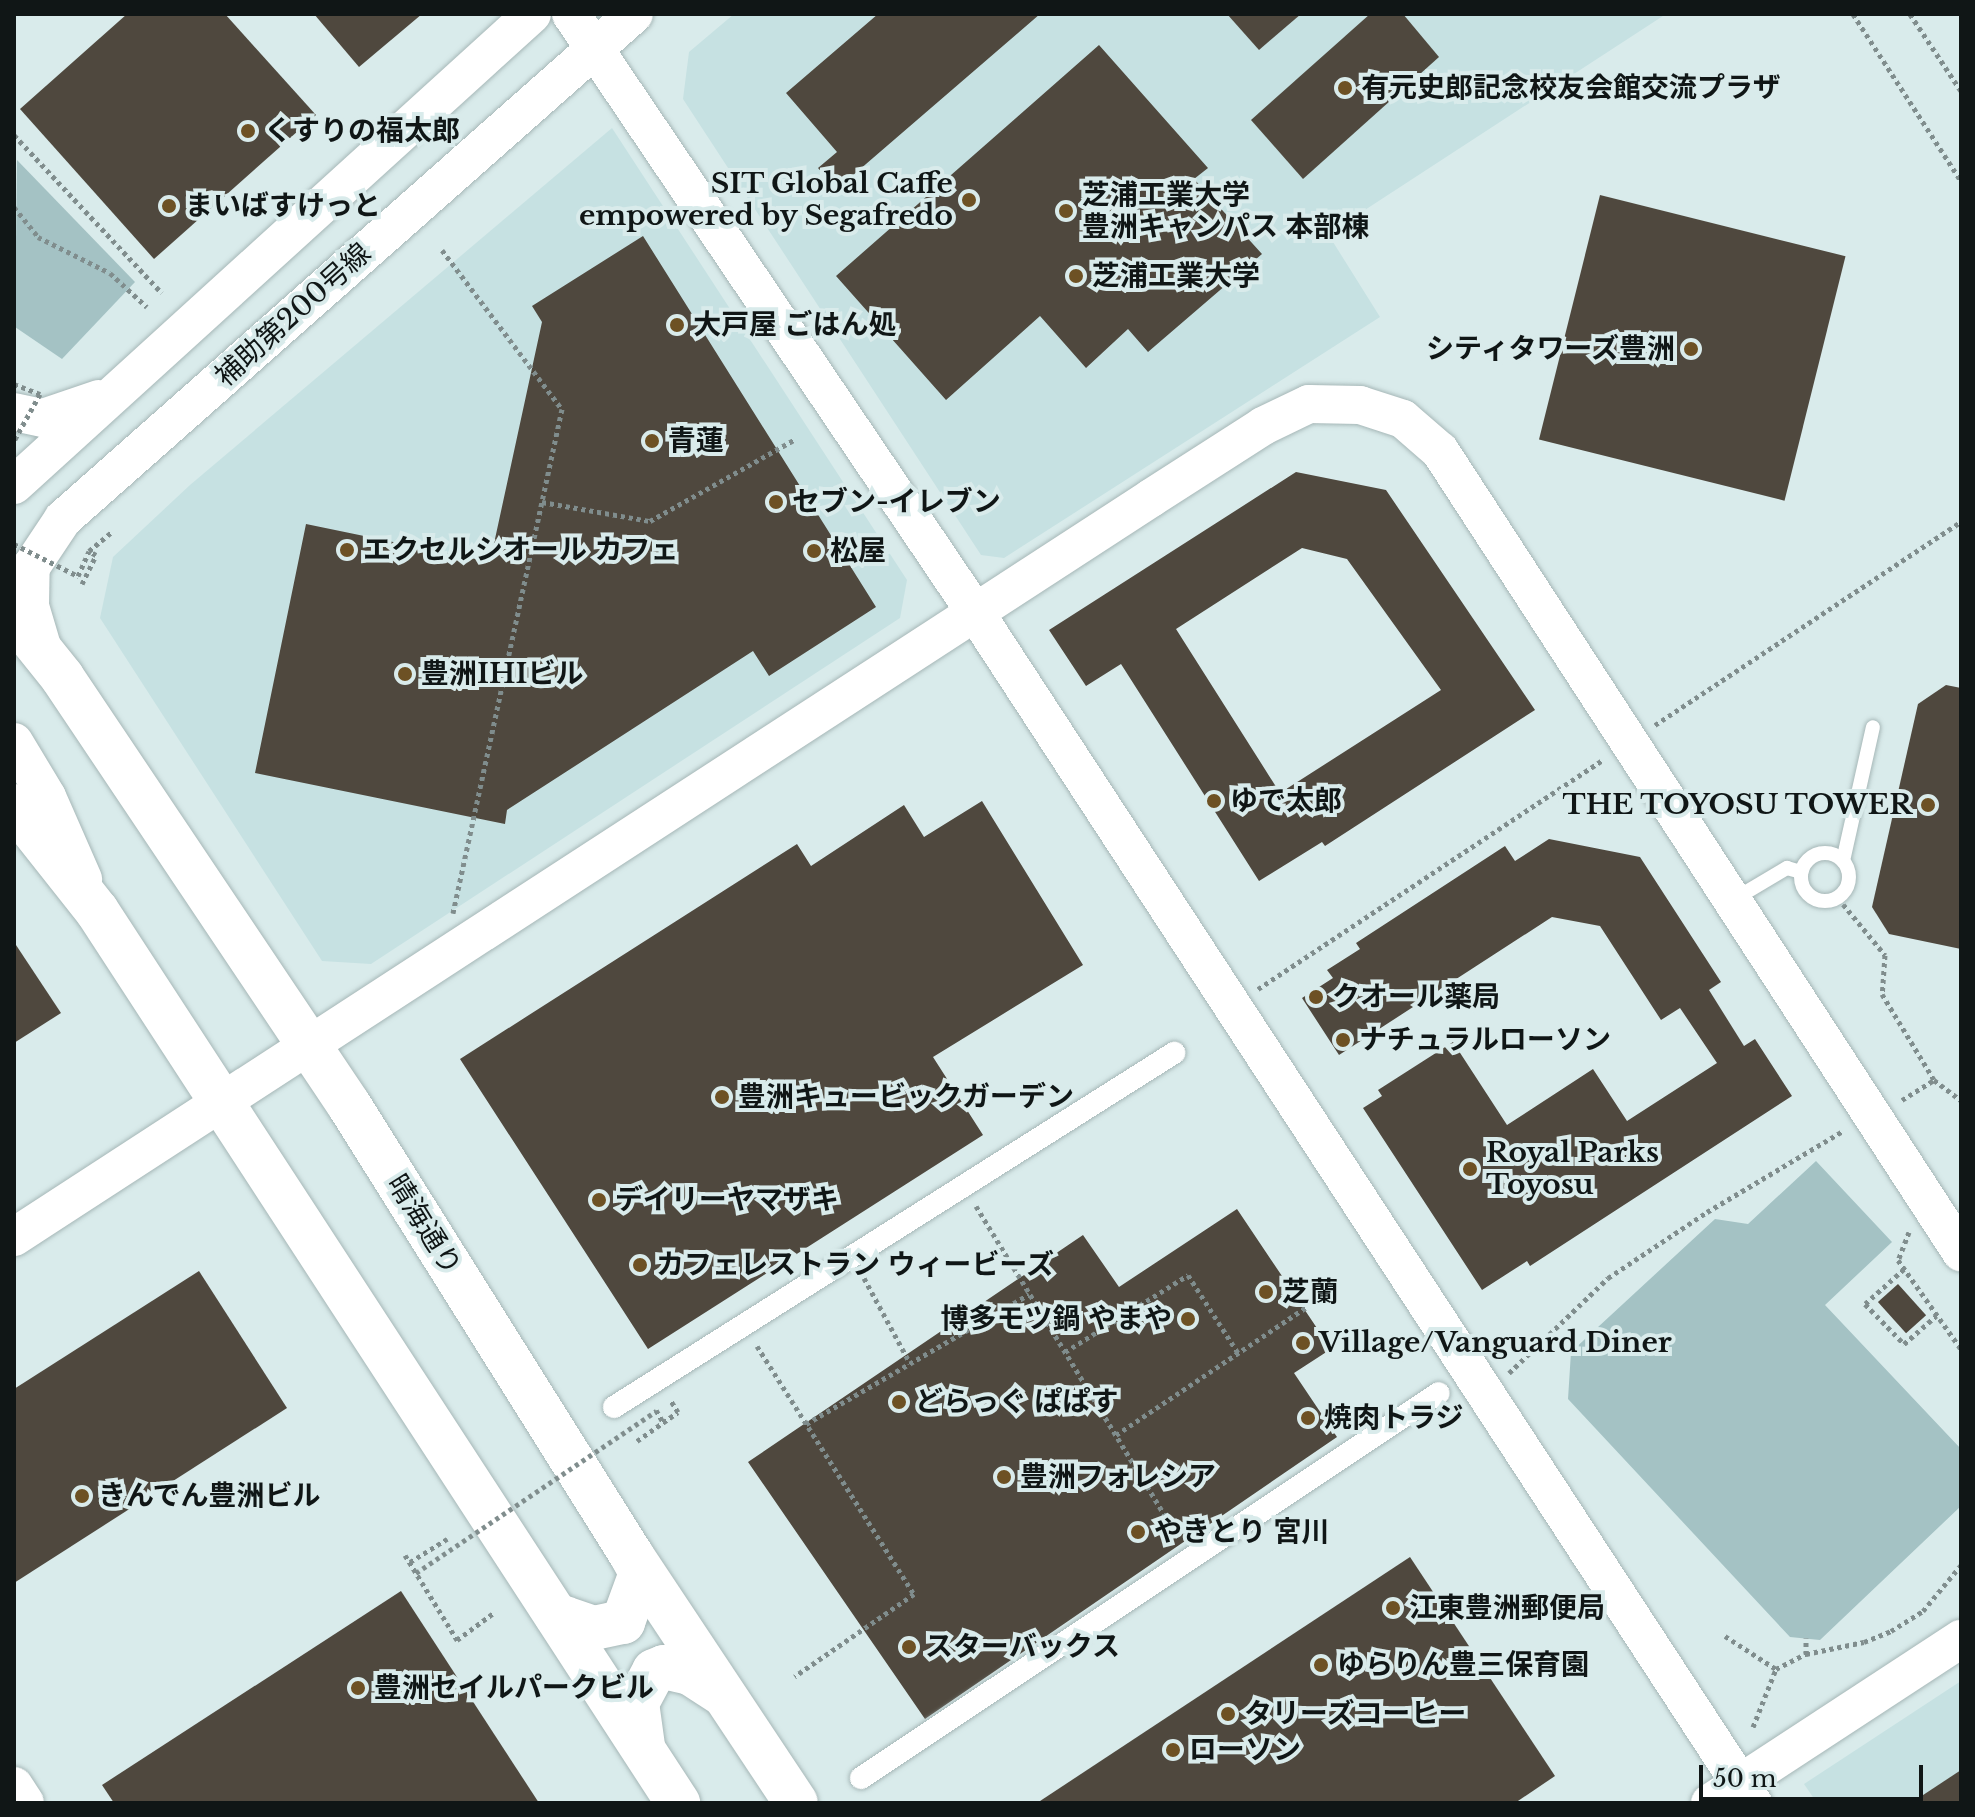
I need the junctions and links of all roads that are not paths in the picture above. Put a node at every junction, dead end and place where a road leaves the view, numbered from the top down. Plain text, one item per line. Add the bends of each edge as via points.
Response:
1 (532, 14) edge
2 (571, 14) edge
3 (634, 14) edge
4 (595, 47) junction
5 (119, 389) junction
6 (14, 412) edge
7 (17, 470) edge
8 (63, 519) junction
9 (14, 546) edge
10 (975, 612) junction
11 (14, 617) edge
12 (29, 642) edge
13 (1873, 727) dead end
14 (14, 742) edge
15 (14, 806) edge
16 (1843, 861) junction
17 (1801, 872) junction
18 (1732, 900) junction
19 (97, 911) junction
20 (309, 1046) junction
21 (1174, 1053) dead end
22 (222, 1102) junction
23 (14, 1237) edge
24 (1961, 1252) edge
25 (1439, 1393) dead end
26 (614, 1407) dead end
27 (632, 1556) junction
28 (556, 1615) junction
29 (1961, 1639) edge
30 (725, 1696) junction
31 (645, 1752) junction
32 (861, 1778) dead end
33 (14, 1786) edge
34 (1734, 1796) edge
35 (25, 1803) edge
36 (678, 1803) edge
37 (796, 1803) edge

1 - 5 street
2 - 4 street
3 - 4 street, 補助第200号線
4 - 8 street, 補助第200号線
4 - 10 street
5 - 6 street via 43,418
5 - 7 street
8 - 9 street
8 - 12 street, 補助第200号線 via 39,548 28,586
10 - 18 street via 1263,426 1309,404 1360,405 1403,419 1440,451
10 - 20 street
10 - 34 street
11 - 12 main road, 晴海通り
12 - 20 main road, 晴海通り
13 - 16 lane
14 - 19 street via 47,797
15 - 19 main road
16 - 17 lane via 1830,854 1815,855
16 - 17 lane via 1849,877 1838,898 1814,899 1803,887
17 - 18 lane via 1787,868
18 - 24 street
19 - 22 main road
20 - 22 street
20 - 27 main road, 晴海通り
21 - 26 street
22 - 23 street
22 - 28 main road
25 - 32 street
27 - 28 main road via 641,1573 623,1622 594,1628
27 - 30 main road, 晴海通り
28 - 31 main road
29 - 34 street
30 - 31 main road via 690,1673 664,1667 654,1671 637,1703
30 - 37 main road, 晴海通り
31 - 36 main road
33 - 35 street

